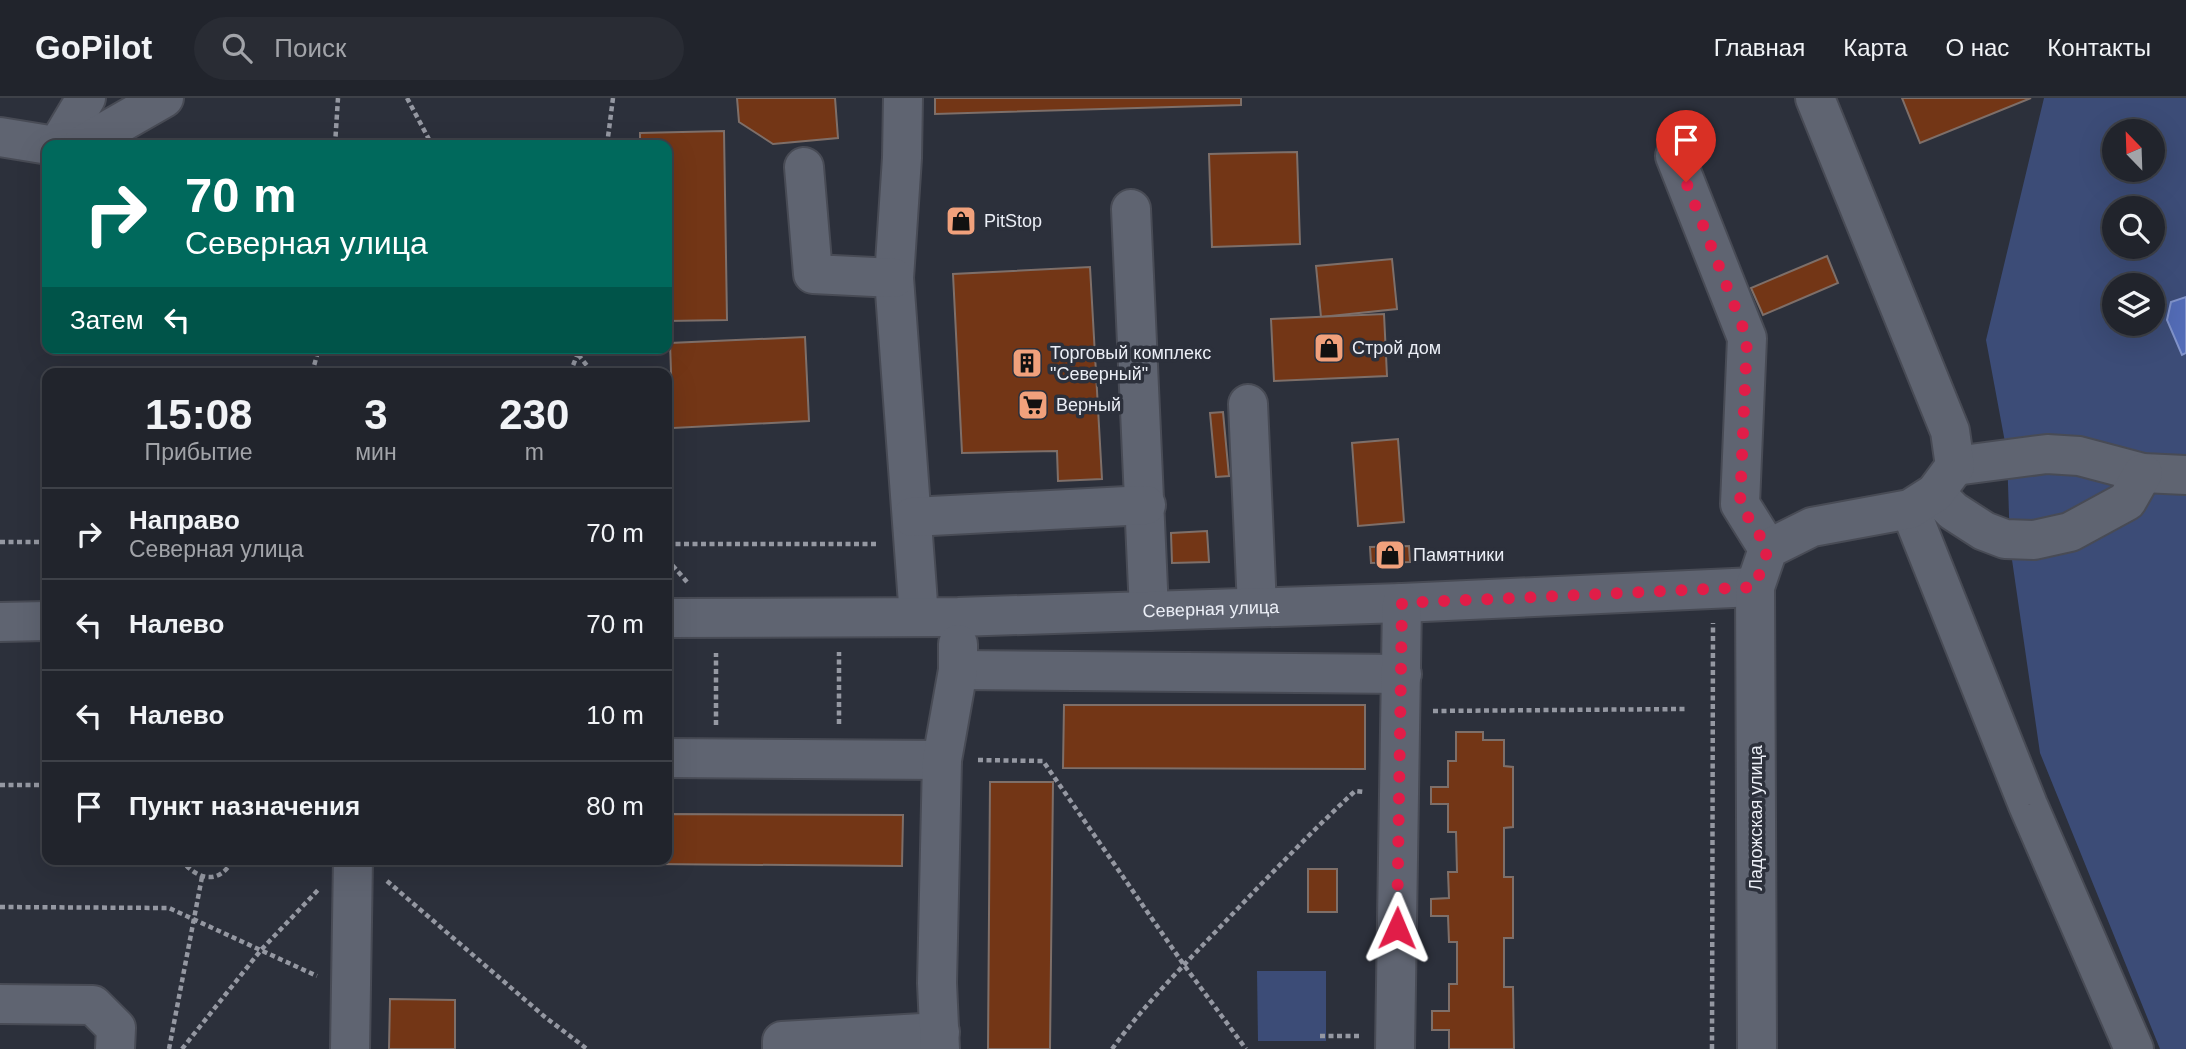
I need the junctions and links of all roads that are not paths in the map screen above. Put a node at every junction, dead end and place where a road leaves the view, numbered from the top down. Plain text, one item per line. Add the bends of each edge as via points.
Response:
1 (86, 98) edge
2 (164, 98) edge
3 (903, 98) edge
4 (1815, 98) edge
5 (0, 137) edge
6 (61, 140) edge
7 (91, 140) edge
8 (42, 144) edge
9 (1675, 156) dead end
10 (804, 167) dead end
11 (1131, 209) dead end
12 (894, 278) junction
13 (1248, 404) dead end
14 (2143, 473) junction
15 (2186, 475) edge
16 (1933, 490) junction
17 (1146, 505) junction
18 (913, 530) junction
19 (1768, 549) junction
20 (1755, 587) junction
21 (1402, 603) junction
22 (1257, 607) junction
23 (1149, 611) junction
24 (919, 617) junction
25 (958, 617) junction
26 (672, 618) edge
27 (42, 621) edge
28 (0, 622) edge
29 (958, 670) junction
30 (1401, 693) junction
31 (672, 758) edge
32 (942, 760) junction
33 (367, 867) edge
34 (0, 1004) edge
35 (940, 1040) edge
36 (116, 1049) edge
37 (350, 1049) edge
38 (782, 1049) edge
39 (1395, 1049) edge
40 (1757, 1049) edge
41 (2134, 1049) edge

1 - 6 street
2 - 7 street
3 - 12 street
4 - 16 street via 1950,431
5 - 8 street
9 - 19 street via 1747,338 1740,504
10 - 12 street via 813,274
11 - 17 street
12 - 18 street
13 - 22 street
14 - 15 street
14 - 16 street via 2079,456 2047,454
14 - 16 street via 2127,501 2070,532 2034,540 2005,539 1984,531 1953,511
16 - 19 street via 1812,527
16 - 41 street via 2028,805
17 - 18 street
17 - 23 street
18 - 24 street
19 - 20 street, Ладожская улица
20 - 21 street, Северная улица
20 - 40 street, Ладожская улица
21 - 22 street, Северная улица
21 - 30 street
22 - 23 street, Северная улица
23 - 25 street, Северная улица
24 - 25 street, Северная улица
24 - 26 street, Северная улица
25 - 29 street
27 - 28 street
29 - 30 street
29 - 32 street
30 - 39 street
31 - 32 street
32 - 35 street
33 - 37 street via 351,991
34 - 36 street via 93,1005 116,1028
35 - 38 street via 782,1041

